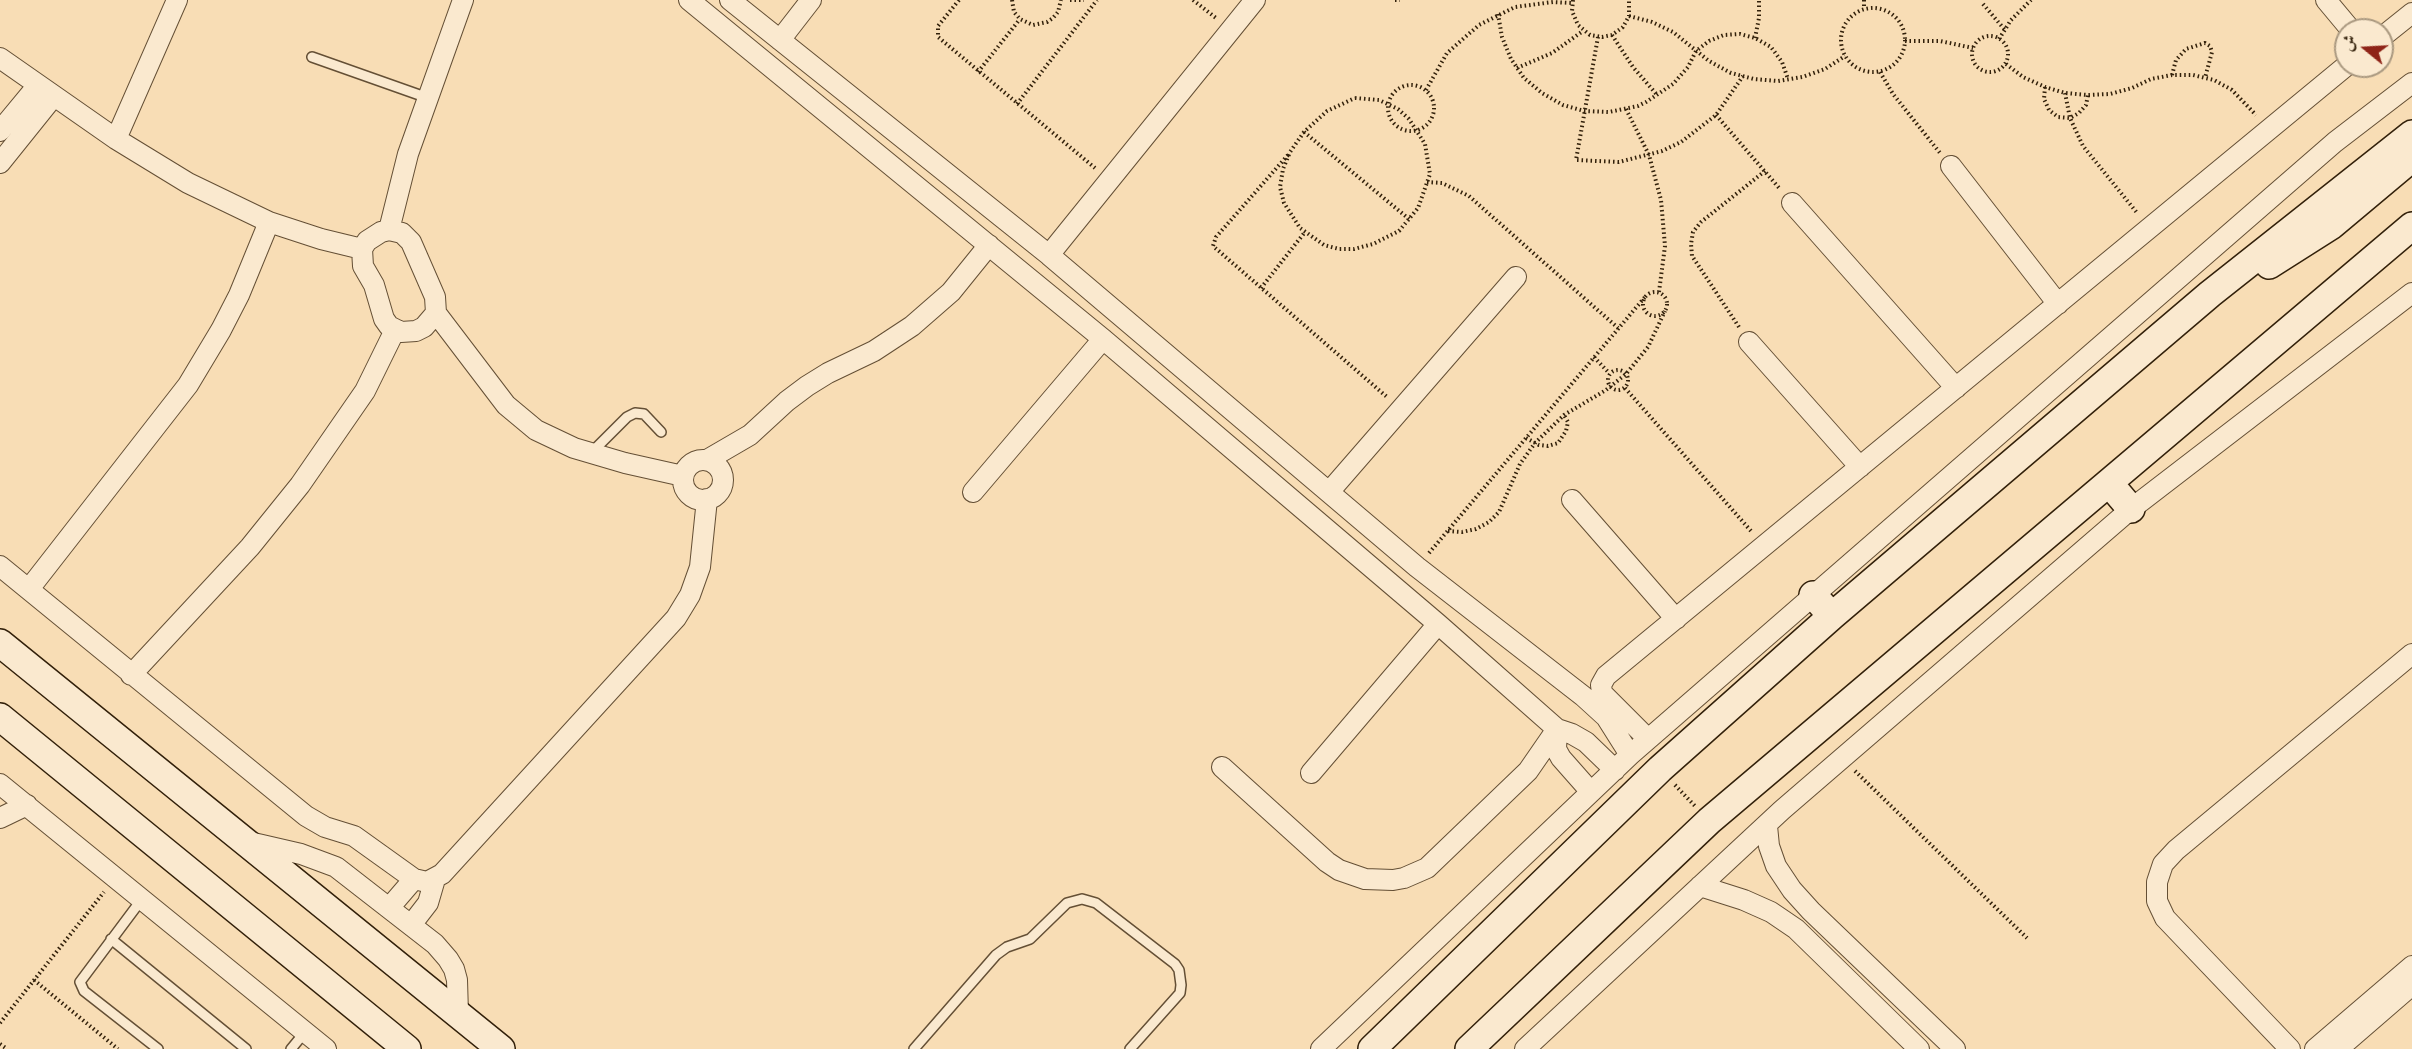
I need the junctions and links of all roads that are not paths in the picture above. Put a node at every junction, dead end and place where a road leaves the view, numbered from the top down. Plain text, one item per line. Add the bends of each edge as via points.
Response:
1 (177, 0) edge
2 (464, 0) edge
3 (689, 0) edge
4 (730, 0) edge
5 (812, 0) edge
6 (1255, 0) edge
7 (2326, 0) edge
8 (2412, 13) edge
9 (2341, 18) edge
10 (2394, 27) edge
11 (780, 40) junction
12 (312, 57) dead end
13 (0, 58) edge
14 (2334, 76) edge
15 (2412, 82) edge
16 (45, 91) junction
17 (428, 98) junction
18 (0, 131) edge
19 (2412, 134) edge
20 (116, 139) junction
21 (2412, 158) edge
22 (0, 163) edge
23 (1951, 166) road end
24 (1792, 203) road end
25 (268, 222) junction
26 (2412, 226) edge
27 (389, 230) junction
28 (989, 246) junction
29 (362, 249) junction
30 (1049, 255) junction
31 (1516, 277) dead end
32 (2412, 293) edge
33 (2210, 294) junction
34 (2058, 304) junction
35 (436, 313) junction
36 (395, 330) junction
37 (1102, 339) junction
38 (1749, 342) road end
39 (1956, 388) junction
40 (661, 432) dead end
41 (750, 435) junction
42 (591, 453) junction
43 (707, 460) junction
44 (1860, 467) junction
45 (684, 476) junction
46 (2109, 483) junction
47 (722, 484) junction
48 (973, 492) dead end
49 (1329, 492) junction
50 (707, 499) junction
51 (1572, 500) dead end
52 (2131, 509) junction
53 (0, 566) edge
54 (29, 589) junction
55 (1813, 595) junction
56 (1832, 616) junction
57 (1676, 619) junction
58 (1438, 624) junction
59 (0, 643) edge
60 (2412, 654) edge
61 (131, 675) junction
62 (0, 717) edge
63 (1557, 729) junction
64 (1648, 739) junction
65 (1630, 755) junction
66 (1222, 767) dead end
67 (1615, 770) junction
68 (1311, 773) dead end
69 (0, 784) edge
70 (1591, 792) junction
71 (27, 805) junction
72 (0, 818) edge
73 (1767, 826) junction
74 (245, 841) junction
75 (414, 879) junction
76 (435, 879) junction
77 (1700, 886) junction
78 (142, 899) junction
79 (389, 908) junction
80 (411, 926) junction
81 (111, 939) junction
82 (2412, 966) edge
83 (2412, 985) edge
84 (458, 1013) junction
85 (305, 1032) junction
86 (158, 1049) edge
87 (246, 1049) edge
88 (291, 1049) edge
89 (326, 1049) edge
90 (407, 1049) edge
91 (501, 1049) edge
92 (914, 1049) edge
93 (1130, 1049) edge
94 (1321, 1049) edge
95 (1372, 1049) edge
96 (1469, 1049) edge
97 (1525, 1049) edge
98 (1919, 1049) edge
99 (1955, 1049) edge
100 (2290, 1049) edge
101 (2315, 1049) edge
102 (2338, 1049) edge

1 - 20 street
2 - 17 street
3 - 28 street
4 - 11 street
5 - 11 street
6 - 30 street
7 - 9 street
8 - 10 street
11 - 30 street
12 - 17 lane
13 - 16 street
14 - 34 street
15 - 55 street via 2335,142
16 - 18 street
16 - 20 street
16 - 22 street
17 - 27 street via 408,154
19 - 33 main road
20 - 25 street via 188,183
21 - 33 main road via 2303,245
23 - 34 street
24 - 39 street
25 - 29 street
25 - 54 street via 239,295 188,385
26 - 46 main road
27 - 29 street via 373,235
27 - 35 street via 411,242 435,297
28 - 37 street
28 - 41 street via 951,292 912,327 807,386
29 - 36 street via 363,266 379,296 384,319
30 - 49 street
31 - 49 street
32 - 52 street
33 - 56 main road
34 - 39 street
35 - 36 street via 416,331
35 - 42 street via 520,418 557,441
36 - 61 street via 364,391 300,485 250,547
37 - 48 street
37 - 58 street
38 - 44 street
39 - 44 street
40 - 42 lane via 644,414 635,413
41 - 43 street
41 - 47 street
42 - 45 street
43 - 45 street via 692,464
43 - 47 street via 719,469
44 - 57 street
45 - 50 street via 686,491 699,500
46 - 52 main road
46 - 96 main road via 1709,821
47 - 50 street
49 - 65 street via 1417,567 1595,707
50 - 76 street via 700,567 676,618
51 - 57 street
52 - 73 street
53 - 54 street
54 - 61 street
55 - 56 main road
55 - 64 street
56 - 95 main road via 1660,769
57 - 64 street via 1606,676 1601,685 1602,693
58 - 63 street
58 - 68 street
59 - 74 main road
60 - 100 street via 2176,850 2163,864 2157,882 2157,901 2165,918
61 - 75 street via 306,816 360,839
62 - 90 main road
63 - 66 street via 1528,771 1426,868 1393,880 1365,879 1339,870
63 - 67 street via 1579,738
63 - 70 street via 1556,749
64 - 65 street
65 - 67 street
67 - 70 street
69 - 71 street
70 - 94 street
71 - 72 street
71 - 78 street
73 - 77 street
73 - 99 street via 1776,866 1792,890
74 - 79 street via 336,867
74 - 84 main road
75 - 76 street
75 - 79 street
76 - 80 street via 428,903
77 - 97 street
77 - 98 street via 1762,908 1796,929
78 - 81 lane
78 - 85 street
79 - 80 street
80 - 84 street via 442,951 451,964 457,980
81 - 86 lane via 81,979 81,986
81 - 87 lane
82 - 101 street
83 - 102 street
84 - 91 main road
85 - 88 lane
85 - 89 street
92 - 93 lane via 996,955 1030,939 1067,903 1082,899 1096,903 1179,970 1180,993

